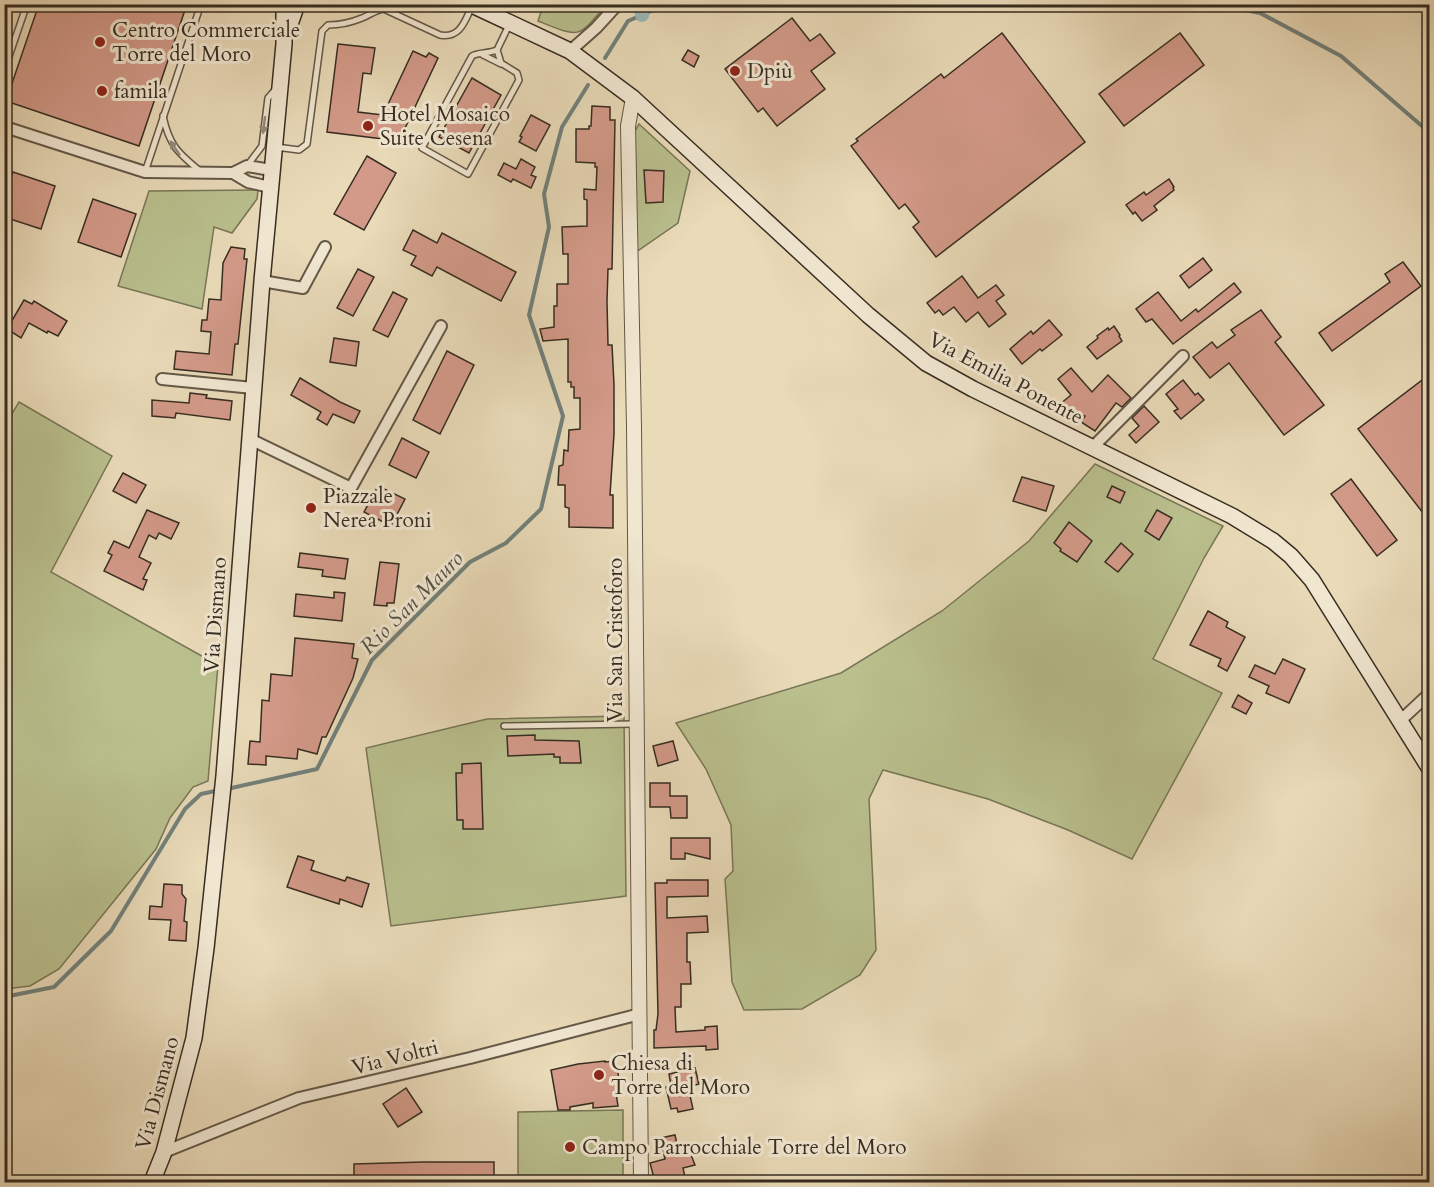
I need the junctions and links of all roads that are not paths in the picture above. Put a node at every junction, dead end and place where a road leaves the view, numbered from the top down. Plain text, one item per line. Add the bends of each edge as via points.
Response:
1 (27, 4) edge
2 (201, 4) edge
3 (284, 4) edge
4 (618, 4) edge
5 (472, 5) edge
6 (302, 8) edge
7 (510, 23) junction
8 (284, 44) junction
9 (497, 50) junction
10 (570, 51) junction
11 (481, 54) junction
12 (503, 65) junction
13 (4, 71) edge
14 (280, 85) junction
15 (633, 98) junction
16 (163, 115) junction
17 (6, 126) edge
18 (274, 147) junction
19 (247, 166) junction
20 (271, 170) junction
21 (145, 172) junction
22 (201, 172) junction
23 (232, 172) junction
24 (270, 188) junction
25 (324, 247) dead end
26 (262, 281) junction
27 (441, 326) dead end
28 (1183, 356) dead end
29 (162, 379) dead end
30 (253, 388) junction
31 (250, 439) junction
32 (1093, 447) junction
33 (1430, 693) edge
34 (1401, 720) junction
35 (636, 724) junction
36 (504, 726) dead end
37 (1430, 769) edge
38 (640, 1014) junction
39 (164, 1152) junction
40 (152, 1182) edge
41 (641, 1182) edge

1 - 13 lane
2 - 16 lane
3 - 8 main road, Via Dismano
4 - 10 street
5 - 7 main road, Via Emilia Ponente
5 - 18 lane via 459,33 449,37 384,9 345,24 328,25 322,31 307,144 299,150
6 - 8 main road, Via Dismano via 291,19
7 - 9 lane
7 - 10 main road, Via Emilia Ponente
8 - 14 main road, Via Dismano
9 - 11 lane
9 - 12 lane
10 - 15 main road, Via Emilia Ponente
11 - 12 lane
11 - 12 lane via 470,58 422,148 468,174 519,80 517,73
14 - 18 main road, Via Dismano
14 -> 19 lane via 268,98 262,146
15 - 32 main road, Via Emilia Ponente via 868,315 926,363
15 - 35 street, Via San Cristoforo via 628,126
16 - 21 lane
22 -> 16 lane via 179,155
17 - 21 street
18 - 20 main road, Via Dismano
19 - 20 street
19 - 23 street
20 - 24 main road, Via Dismano
21 - 22 street
22 - 23 street
23 - 24 street via 248,182
24 - 26 main road, Via Dismano
25 - 26 street via 303,288
26 - 30 main road, Via Dismano
27 - 31 street via 351,488
28 - 32 street
29 - 30 street
30 - 31 main road, Via Dismano
31 - 39 main road, Via Dismano via 224,776 206,948 194,1038
32 - 34 main road, Via Emilia Ponente via 1232,516 1291,556 1312,580
33 - 34 street
34 - 37 main road, Via Emilia Ponente
35 - 36 lane
35 - 38 street, Via San Cristoforo
38 - 39 street, Via Voltri via 299,1098
38 - 41 street, Via San Cristoforo
39 - 40 main road, Via Dismano

